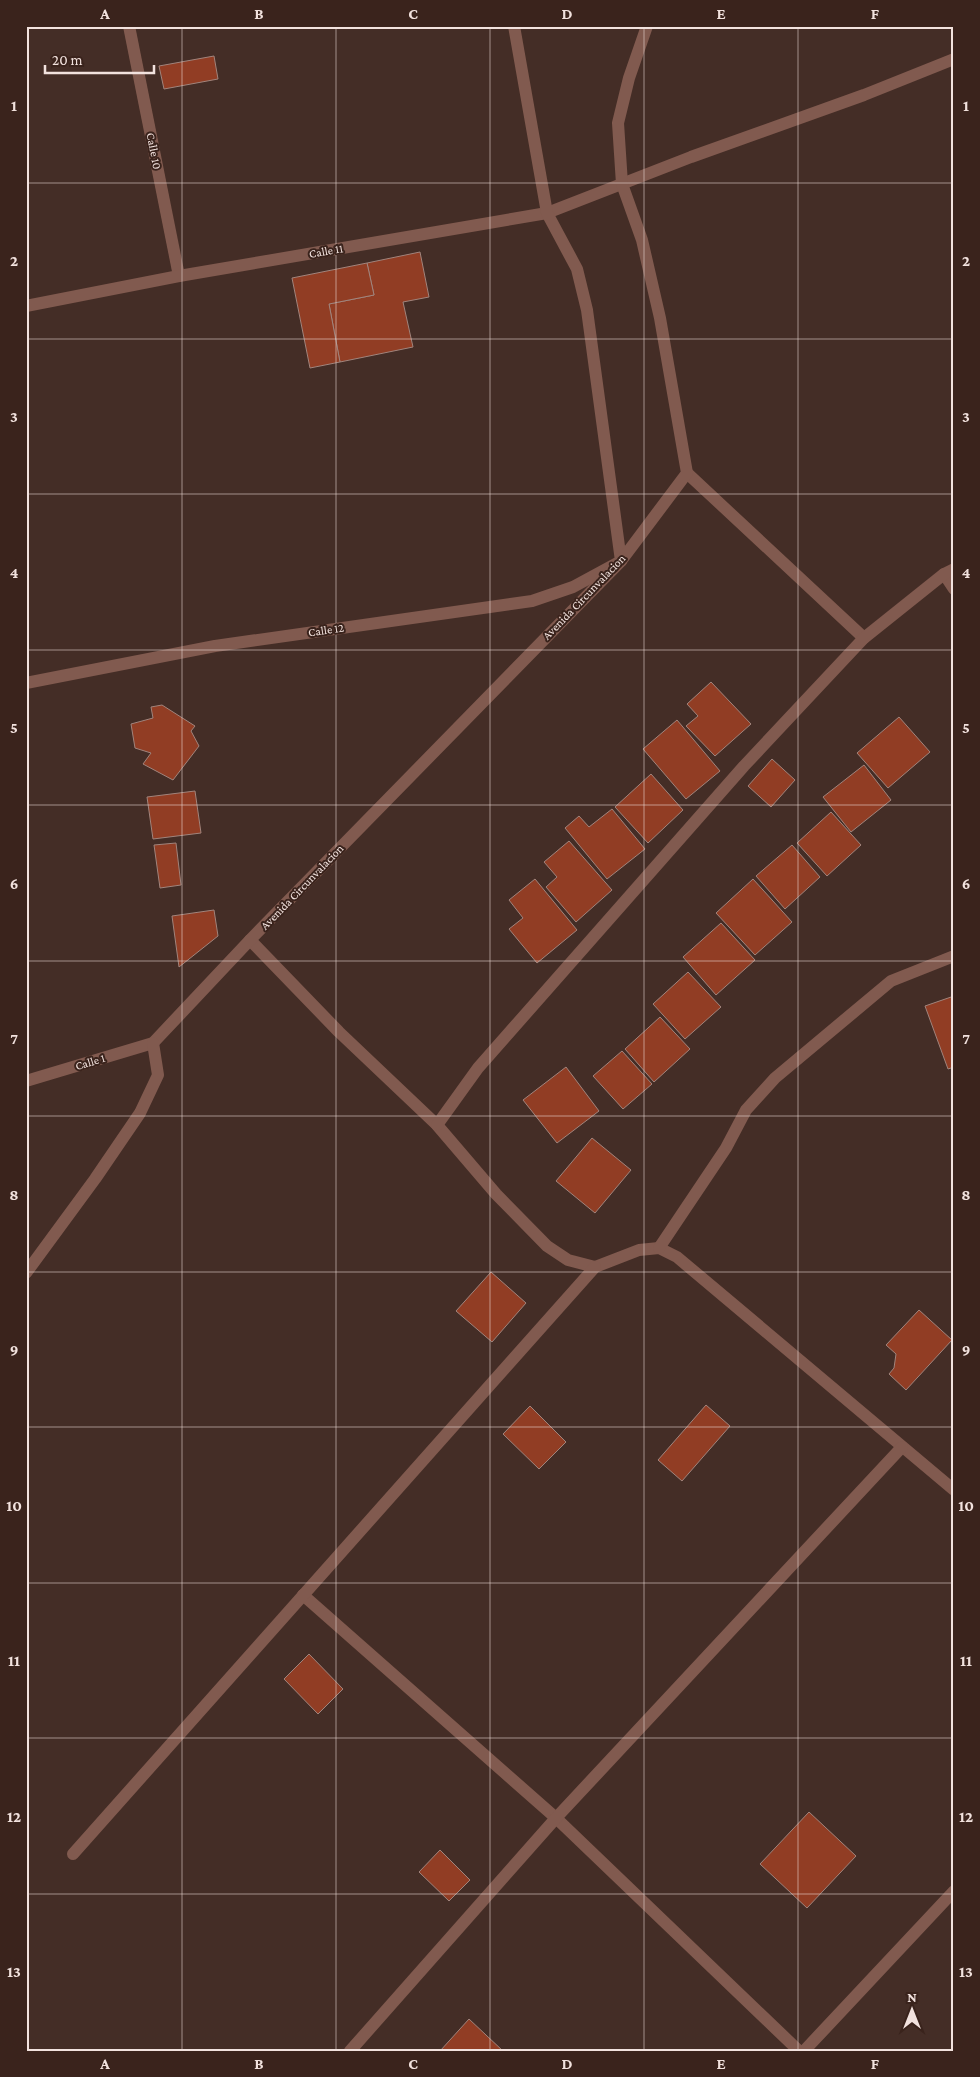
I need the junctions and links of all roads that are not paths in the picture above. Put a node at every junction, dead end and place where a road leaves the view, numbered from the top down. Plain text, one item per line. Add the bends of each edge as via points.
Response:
1 (129, 26) edge
2 (514, 26) edge
3 (647, 26) edge
4 (954, 59) edge
5 (622, 184) junction
6 (547, 213) junction
7 (178, 276) junction
8 (26, 306) edge
9 (687, 472) junction
10 (620, 561) junction
11 (949, 572) edge
12 (954, 589) edge
13 (864, 638) junction
14 (26, 683) edge
15 (250, 940) junction
16 (954, 956) edge
17 (153, 1043) junction
18 (26, 1081) edge
19 (437, 1125) junction
20 (659, 1248) junction
21 (595, 1267) junction
22 (26, 1272) edge
23 (902, 1447) junction
24 (954, 1490) edge
25 (303, 1595) junction
26 (556, 1818) junction
27 (73, 1854) dead end
28 (954, 1891) edge
29 (350, 2051) edge
30 (799, 2051) edge
31 (804, 2051) edge

1 - 7 street, Calle 10
2 - 6 street
3 - 5 street via 618,123
4 - 5 street, Calle 11
5 - 6 street, Calle 11
5 - 9 street via 642,240 660,318
6 - 7 street, Calle 11
6 - 10 street via 577,269 587,310
7 - 8 street, Calle 11
9 - 10 street, Avenida Circunvalacion
9 - 13 street
10 - 14 street, Calle 12 via 573,587 532,601 215,646
10 - 15 street, Avenida Circunvalacion
11 - 12 street
11 - 13 street
13 - 19 street via 724,788 478,1068
15 - 17 street, Avenida Circunvalacion
15 - 19 street via 339,1032
16 - 20 street via 891,981 775,1078 746,1110 726,1148
17 - 18 street, Calle 1
17 - 22 street via 158,1075 140,1113
19 - 21 street via 496,1194 547,1246 568,1260
20 - 21 street via 639,1250
20 - 23 street via 689,1266
21 - 25 street
23 - 24 street
23 - 26 street
25 - 26 street
25 - 27 street
26 - 29 street
26 - 30 street
28 - 31 street

